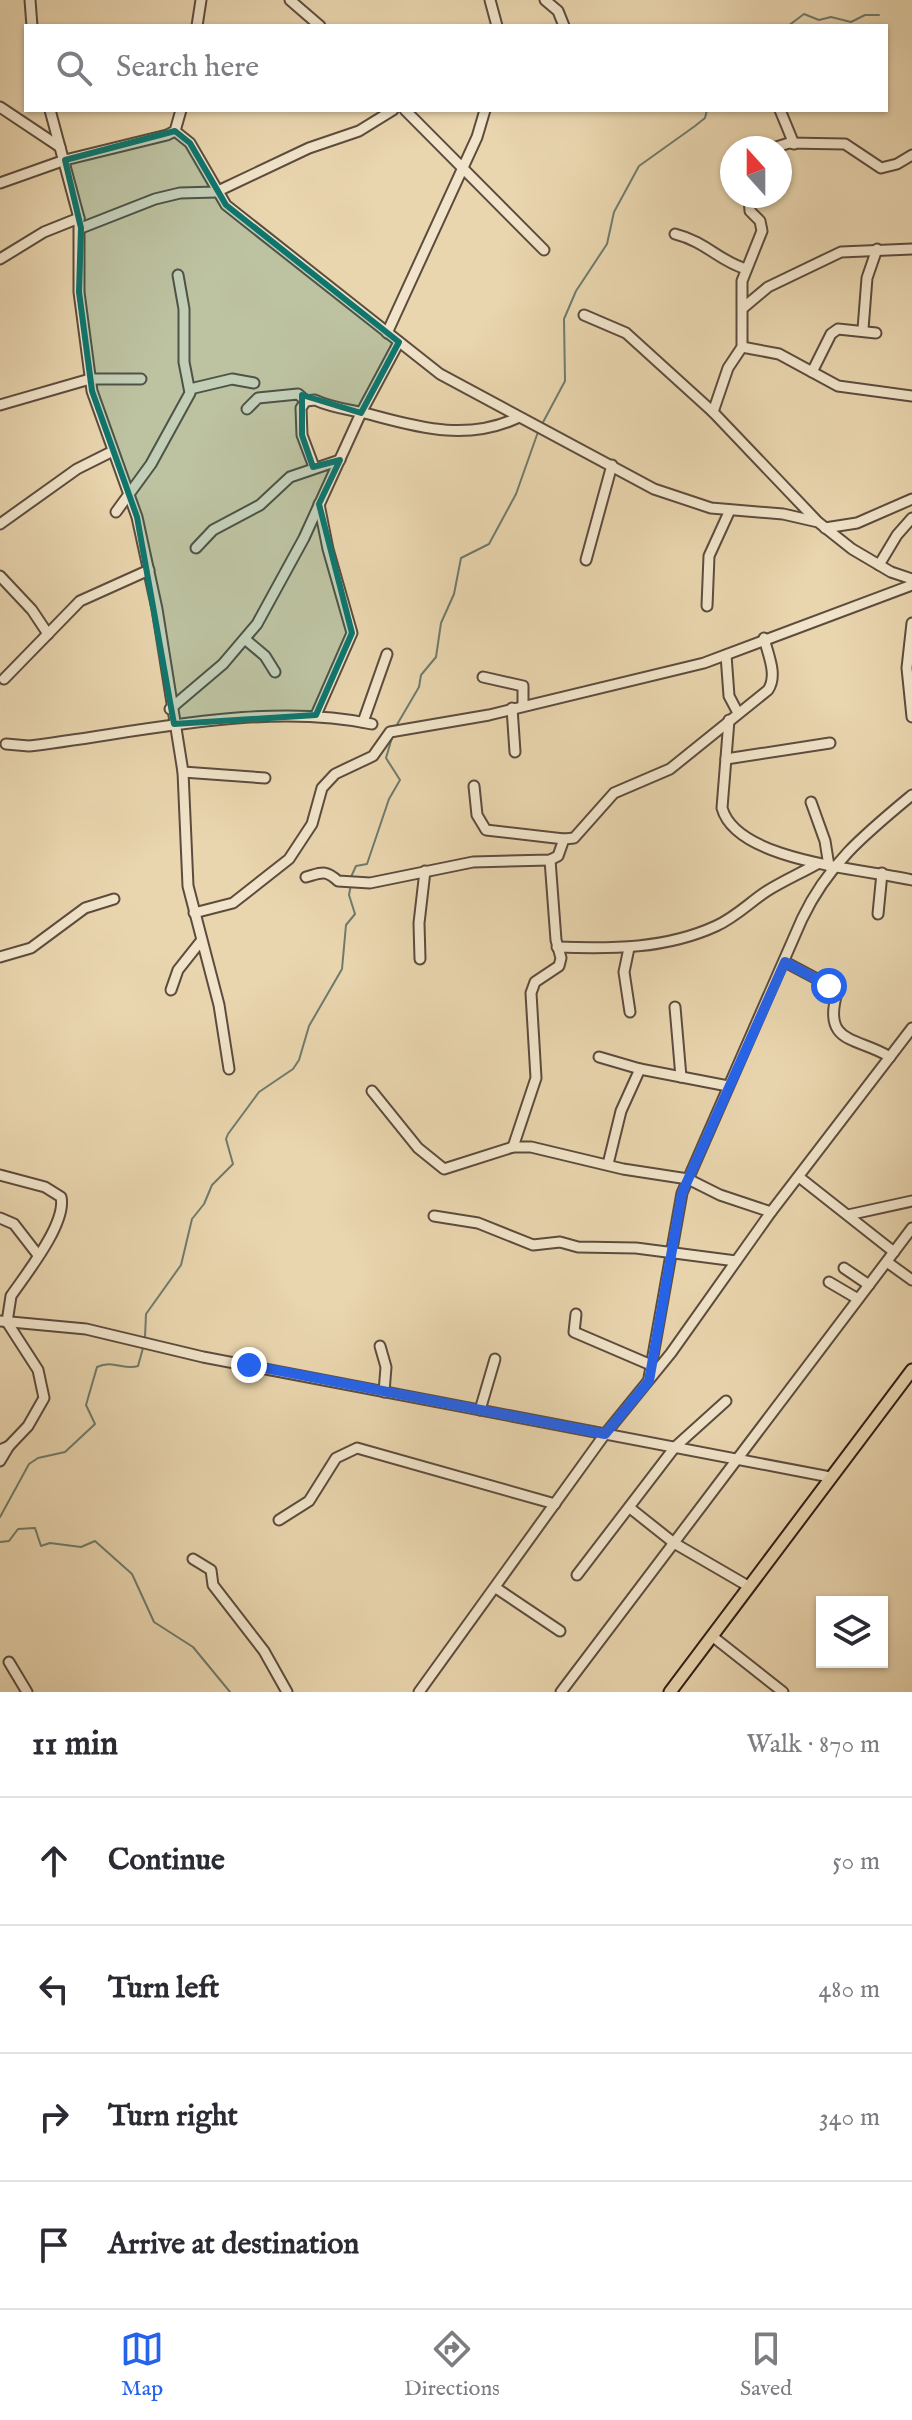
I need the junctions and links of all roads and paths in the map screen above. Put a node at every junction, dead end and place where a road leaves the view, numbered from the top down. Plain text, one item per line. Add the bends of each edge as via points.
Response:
1 (30, 0) edge
2 (201, 0) edge
3 (290, 0) edge
4 (490, 0) edge
5 (545, 0) edge
6 (32, 24) edge
7 (197, 24) edge
8 (318, 24) edge
9 (496, 24) edge
10 (563, 24) edge
11 (0, 107) edge
12 (51, 112) edge
13 (180, 112) edge
14 (390, 112) edge
15 (407, 112) edge
16 (484, 112) edge
17 (781, 112) edge
18 (175, 131) junction
19 (794, 144) joint
20 (61, 148) junction
21 (912, 155) edge
22 (65, 160) junction
23 (462, 169) junction
24 (0, 183) edge
25 (216, 192) junction
26 (750, 208) edge
27 (80, 223) junction
28 (675, 234) dead end
29 (877, 249) junction
30 (912, 249) edge
31 (544, 250) dead end
32 (0, 259) edge
33 (746, 269) junction
34 (178, 275) dead end
35 (743, 308) junction
36 (584, 315) dead end
37 (863, 329) junction
38 (387, 333) junction
39 (876, 333) dead end
40 (399, 342) junction
41 (742, 347) junction
42 (812, 372) junction
43 (90, 379) junction
44 (141, 379) dead end
45 (254, 383) dead end
46 (190, 389) junction
47 (912, 396) edge
48 (306, 401) junction
49 (0, 405) edge
50 (247, 409) dead end
51 (713, 412) junction
52 (361, 413) junction
53 (517, 418) junction
54 (113, 451) junction
55 (340, 460) junction
56 (612, 465) junction
57 (314, 467) junction
58 (131, 496) junction
59 (912, 499) edge
60 (319, 504) junction
61 (730, 510) junction
62 (116, 512) dead end
63 (912, 518) edge
64 (0, 524) edge
65 (822, 525) junction
66 (196, 548) dead end
67 (586, 560) dead end
68 (879, 565) junction
69 (149, 570) junction
70 (0, 576) edge
71 (912, 582) edge
72 (10, 587) junction
73 (0, 591) edge
74 (707, 606) dead end
75 (912, 623) edge
76 (48, 634) junction
77 (764, 638) junction
78 (246, 640) junction
79 (387, 654) dead end
80 (726, 655) junction
81 (275, 672) dead end
82 (483, 677) dead end
83 (4, 679) dead end
84 (517, 707) junction
85 (170, 709) junction
86 (738, 713) junction
87 (316, 715) junction
88 (912, 717) edge
89 (729, 720) junction
90 (174, 724) junction
91 (830, 743) dead end
92 (6, 744) dead end
93 (515, 752) dead end
94 (726, 759) junction
95 (183, 772) junction
96 (265, 778) dead end
97 (474, 786) dead end
98 (912, 795) edge
99 (811, 802) dead end
100 (564, 839) junction
101 (550, 860) junction
102 (817, 864) junction
103 (831, 866) junction
104 (425, 871) junction
105 (882, 873) junction
106 (306, 877) dead end
107 (912, 880) edge
108 (114, 899) dead end
109 (194, 913) junction
110 (878, 914) dead end
111 (201, 941) junction
112 (557, 947) junction
113 (629, 948) junction
114 (1, 957) edge
115 (420, 959) dead end
116 (785, 962) junction
117 (171, 990) dead end
118 (675, 1007) dead end
119 (630, 1012) dead end
120 (912, 1028) edge
121 (599, 1057) dead end
122 (890, 1057) junction
123 (229, 1069) dead end
124 (640, 1069) junction
125 (681, 1077) junction
126 (728, 1086) junction
127 (372, 1091) dead end
128 (513, 1147) junction
129 (608, 1164) junction
130 (0, 1175) edge
131 (799, 1177) junction
132 (688, 1179) junction
133 (912, 1201) edge
134 (771, 1212) junction
135 (848, 1215) junction
136 (434, 1216) dead end
137 (0, 1218) edge
138 (912, 1228) edge
139 (894, 1252) junction
140 (670, 1253) junction
141 (38, 1255) junction
142 (736, 1261) junction
143 (887, 1262) junction
144 (844, 1268) dead end
145 (912, 1280) edge
146 (829, 1282) dead end
147 (869, 1285) junction
148 (858, 1299) junction
149 (576, 1314) dead end
150 (3, 1322) edge
151 (380, 1346) dead end
152 (495, 1359) dead end
153 (651, 1365) junction
154 (912, 1370) edge
155 (649, 1381) junction
156 (384, 1392) junction
157 (726, 1401) dead end
158 (480, 1410) junction
159 (605, 1434) junction
160 (675, 1447) junction
161 (5, 1448) edge
162 (737, 1460) junction
163 (0, 1461) edge
164 (830, 1477) junction
165 (555, 1504) junction
166 (630, 1508) junction
167 (279, 1520) dead end
168 (674, 1543) junction
169 (193, 1559) dead end
170 (577, 1575) dead end
171 (748, 1586) junction
172 (496, 1588) junction
173 (560, 1631) dead end
174 (712, 1636) junction
175 (9, 1662) dead end
176 (27, 1692) edge
177 (287, 1692) edge
178 (419, 1692) edge
179 (561, 1692) edge
180 (670, 1692) edge
181 (783, 1692) edge

1 - 6 street
2 - 7 street
3 - 8 street
4 - 9 street
5 - 10 street
11 - 20 street
12 - 20 street
13 - 18 street
14 - 25 street via 359,131
15 - 23 street
16 - 23 street
17 - 19 street
18 - 22 street
18 - 25 street via 190,143
19 - 21 street via 845,144 881,168
20 - 22 street
22 - 24 street
22 - 27 street
23 - 31 street
23 - 38 street
25 - 27 street via 155,199
25 - 38 street via 243,220
26 - 33 street via 762,231
27 - 32 street via 44,232
27 - 43 street via 79,292
28 - 33 street via 700,241 730,264
29 - 30 street
29 - 35 street via 827,257 768,287
29 - 37 street via 865,290
33 - 35 street
34 - 46 street
35 - 41 street
36 - 51 street via 626,333
37 - 39 street
37 - 42 street via 848,327 831,334
38 - 40 street
40 - 52 street
40 - 53 street via 440,374
41 - 42 street via 779,354
41 - 51 street via 728,368
42 - 47 street via 849,389
43 - 44 street
43 - 49 street
43 - 54 street
45 - 46 street via 232,379
46 - 58 street via 180,416
48 - 50 street via 298,394 258,398
48 - 52 street
48 - 57 street via 301,408 302,435
51 - 65 street
52 - 53 street via 458,432
52 - 55 street
53 - 56 street
54 - 58 street
54 - 64 street via 77,469
55 - 57 street
55 - 60 street
56 - 61 street via 687,502
56 - 67 street
57 - 66 street via 290,477 260,505 213,530
58 - 62 street
58 - 69 street
59 - 65 street via 857,523
60 - 78 street
60 - 87 street via 352,633
61 - 65 street via 783,514
61 - 74 street via 709,556
63 - 68 street
65 - 68 street
68 - 71 street
69 - 76 street via 80,601
69 - 85 street
70 - 72 street
71 - 77 street
72 - 73 street
72 - 76 street
75 - 88 street via 907,668
76 - 83 street
77 - 80 street
77 - 86 street via 773,682
78 - 81 street
78 - 85 street
79 - 87 street via 368,723
80 - 84 street
80 - 86 street via 729,696
82 - 84 street via 523,686
84 - 93 street
84 - 109 street via 394,732 373,756 335,774 322,788 312,824 289,859 233,903
85 - 90 street
86 - 89 street
87 - 90 street
89 - 94 street
89 - 100 street via 670,769 614,793 574,838
90 - 92 street via 43,744
90 - 95 street
91 - 94 street
94 - 102 street via 725,820 774,851
95 - 96 street
95 - 109 street via 184,853
97 - 100 street via 477,815 486,830
98 - 103 street
99 - 103 street
100 - 101 street via 558,856
101 - 104 street via 486,860
101 - 112 street
102 - 103 street
102 - 113 street via 717,925
103 - 105 street
103 - 116 street
104 - 106 street via 359,884 319,872
104 - 115 street
105 - 107 street
105 - 110 street
108 - 114 street via 85,908 31,948
109 - 111 street
111 - 117 street via 178,970
111 - 123 street
112 - 113 street
112 - 128 street via 559,966 535,982 531,993 536,1078
113 - 119 street via 624,972
116 - 122 street via 834,988 839,1035
116 - 126 street
118 - 125 street
120 - 122 street
121 - 124 street
122 - 131 street
124 - 125 street
124 - 129 street via 621,1111
125 - 126 street
126 - 132 street
127 - 128 street via 436,1166 451,1169
128 - 129 street
129 - 132 street
130 - 141 street via 61,1197 56,1226
131 - 134 street
131 - 135 street
132 - 134 street
132 - 140 street
133 - 135 street
134 - 142 street
135 - 139 street
136 - 140 street via 478,1223 533,1245 560,1242
137 - 141 street via 14,1224
138 - 139 street
139 - 143 street
140 - 142 street
140 - 153 street
141 - 150 street via 11,1296
142 - 155 street
143 - 145 street
143 - 147 street
144 - 147 street
146 - 148 street
147 - 148 street
148 - 162 street
149 - 153 street via 574,1332
150 - 156 street via 86,1329
150 - 161 street via 38,1370 44,1398
151 - 156 street via 386,1367
152 - 158 street
153 - 155 street
154 - 164 main road
155 - 159 street
156 - 158 street
157 - 160 street
158 - 159 street
159 - 160 street
159 - 165 street
160 - 162 street
160 - 166 street
161 - 163 street
162 - 164 street
162 - 168 street
164 - 171 main road
165 - 167 street via 357,1448 336,1458 309,1501
165 - 172 street
166 - 168 street
166 - 170 street
168 - 171 street
168 - 179 street
169 - 177 street via 211,1570 213,1585 264,1651
171 - 174 main road
172 - 173 street
172 - 178 street
174 - 180 main road
174 - 181 street
175 - 176 street

